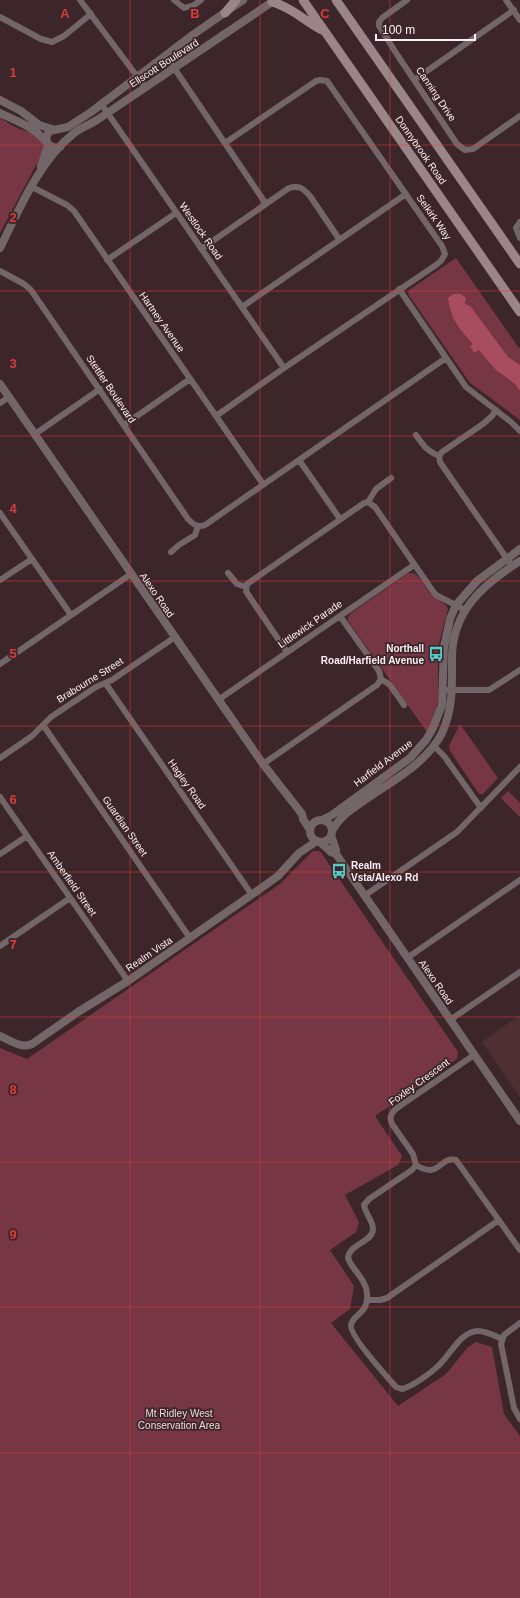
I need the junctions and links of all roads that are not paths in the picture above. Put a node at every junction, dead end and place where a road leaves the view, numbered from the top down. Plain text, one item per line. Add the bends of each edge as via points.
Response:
1 (80, 0) edge
2 (174, 0) edge
3 (202, 0) edge
4 (236, 0) edge
5 (243, 0) edge
6 (303, 0) edge
7 (336, 0) edge
8 (407, 0) edge
9 (506, 0) edge
10 (274, 1) edge
11 (514, 10) junction
12 (225, 13) junction
13 (91, 14) junction
14 (0, 17) edge
15 (520, 20) edge
16 (324, 30) junction
17 (166, 56) junction
18 (174, 68) junction
19 (138, 77) junction
20 (414, 80) junction
21 (145, 87) junction
22 (0, 100) edge
23 (102, 105) junction
24 (0, 113) edge
25 (108, 113) junction
26 (520, 116) edge
27 (55, 129) junction
28 (47, 143) junction
29 (225, 143) junction
30 (62, 144) junction
31 (40, 171) junction
32 (32, 187) junction
33 (406, 194) junction
34 (266, 204) junction
35 (176, 213) junction
36 (520, 222) edge
37 (520, 238) edge
38 (339, 239) junction
39 (0, 248) edge
40 (201, 249) junction
41 (107, 260) junction
42 (520, 264) edge
43 (0, 272) edge
44 (399, 289) junction
45 (242, 307) junction
46 (520, 312) edge
47 (446, 358) junction
48 (284, 368) junction
49 (190, 379) junction
50 (0, 384) edge
51 (100, 389) junction
52 (9, 397) junction
53 (0, 403) edge
54 (496, 410) junction
55 (216, 416) junction
56 (124, 424) junction
57 (520, 431) edge
58 (35, 434) junction
59 (416, 435) dead end
60 (439, 456) junction
61 (299, 460) junction
62 (392, 478) dead end
63 (263, 484) junction
64 (368, 502) junction
65 (0, 514) edge
66 (340, 519) junction
67 (198, 526) junction
68 (520, 549) edge
69 (171, 552) dead end
70 (32, 559) junction
71 (507, 559) junction
72 (520, 561) edge
73 (414, 565) junction
74 (512, 566) junction
75 (228, 573) dead end
76 (131, 574) junction
77 (0, 580) edge
78 (246, 587) junction
79 (456, 605) junction
80 (465, 610) junction
81 (71, 615) junction
82 (340, 616) junction
83 (175, 637) junction
84 (288, 652) junction
85 (0, 664) edge
86 (520, 670) edge
87 (381, 679) junction
88 (106, 684) junction
89 (443, 690) junction
90 (453, 690) junction
91 (218, 700) junction
92 (404, 705) dead end
93 (43, 725) junction
94 (434, 746) junction
95 (0, 758) edge
96 (263, 764) junction
97 (520, 767) edge
98 (0, 797) edge
99 (481, 808) junction
100 (302, 814) junction
101 (320, 820) junction
102 (310, 831) junction
103 (332, 833) junction
104 (27, 836) junction
105 (319, 842) junction
106 (299, 853) junction
107 (0, 854) edge
108 (336, 854) junction
109 (520, 880) edge
110 (252, 895) junction
111 (364, 896) junction
112 (70, 898) junction
113 (190, 938) junction
114 (0, 946) edge
115 (407, 958) junction
116 (520, 972) edge
117 (128, 981) junction
118 (450, 1020) junction
119 (0, 1036) edge
120 (474, 1055) junction
121 (520, 1121) edge
122 (416, 1165) junction
123 (499, 1220) junction
124 (520, 1250) edge
125 (367, 1300) junction
126 (520, 1323) edge
127 (502, 1339) junction
128 (520, 1399) edge
129 (513, 1401) junction
130 (520, 1419) edge

1 - 13 street
2 - 3 street via 184,8
4 - 12 main road
5 - 12 street, Ellscott Boulevard
6 - 16 main road, Donnybrook Road
7 - 42 main road, Donnybrook Road
8 - 20 street, Canning Drive via 379,22 382,32
9 - 11 street
10 - 16 main road
10 - 18 street, Ellscott Boulevard
11 - 15 street
11 - 20 street
12 - 17 street, Ellscott Boulevard
13 - 14 street via 64,36 52,42 41,39
13 - 19 street
16 - 46 main road, Donnybrook Road
17 - 18 street
17 - 19 street, Ellscott Boulevard
18 - 21 street, Ellscott Boulevard
18 - 29 street
19 - 21 street
19 - 23 street, Ellscott Boulevard
20 - 26 street, Canning Drive via 457,144 465,150 473,149
21 - 25 street, Ellscott Boulevard
22 - 27 street via 21,111 39,125
23 - 25 street, Westlock Road
23 - 27 street, Ellscott Boulevard via 68,127
24 - 28 street via 36,131
25 - 30 street, Ellscott Boulevard via 74,133
25 - 35 street, Westlock Road
27 - 28 street via 47,132
27 - 30 street via 64,136
28 - 30 street via 54,148
28 - 31 street, Ellscott Boulevard
29 - 33 street, Selkirk Way via 316,81 326,81
29 - 34 street
30 - 31 street, Ellscott Boulevard
31 - 32 street, Ellscott Boulevard
32 - 39 street, Ellscott Boulevard
32 - 41 street, Hartney Avenue via 71,208
33 - 38 street
33 - 44 street, Selkirk Way via 445,254 441,261
34 - 38 street via 289,188 304,189
34 - 40 street
35 - 40 street, Westlock Road
35 - 41 street
36 - 37 street via 516,228
38 - 45 street
40 - 45 street, Westlock Road
41 - 49 street, Hartney Avenue
43 - 51 street, Stettler Boulevard via 31,290
44 - 47 street
44 - 48 street, Selkirk Way
45 - 48 street, Westlock Road
47 - 54 street via 466,387
47 - 61 street
48 - 55 street, Selkirk Way
49 - 55 street, Hartney Avenue
49 - 56 street
50 - 52 street, Alexo Road
51 - 56 street, Stettler Boulevard
51 - 58 street
52 - 53 street
52 - 58 street, Alexo Road
54 - 57 street
54 - 60 street via 488,420
55 - 63 street, Hartney Avenue
56 - 67 street, Stettler Boulevard via 188,519
58 - 76 street, Alexo Road
59 - 60 street via 429,452
60 - 71 street via 440,462
61 - 63 street
61 - 66 street
62 - 64 street via 376,490
63 - 67 street via 205,525
64 - 66 street
64 - 73 street via 375,507
65 - 70 street
66 - 78 street via 250,581
67 - 69 street via 195,535
68 - 71 street, Harfield Avenue
70 - 77 street
70 - 81 street
71 - 74 street
71 - 79 street, Harfield Avenue via 471,586
72 - 74 street, Harfield Avenue
73 - 79 street via 436,595
73 - 82 street, Littlewick Parade
74 - 80 street, Harfield Avenue via 481,589
75 - 78 street via 237,584
76 - 81 street
76 - 83 street, Alexo Road
78 - 84 street via 249,596
79 - 80 street
79 - 89 street, Harfield Avenue via 444,640
80 - 90 street, Harfield Avenue via 453,641
81 - 85 street
82 - 84 street, Littlewick Parade
82 - 87 street via 379,671
83 - 88 street, Brabourne Street
83 - 91 street, Alexo Road
84 - 91 street, Littlewick Parade
86 - 90 street via 489,690
87 - 92 street via 390,685
87 - 96 street via 377,685
88 - 93 street, Brabourne Street via 96,687
88 - 110 street, Hagley Road
89 - 90 street
89 - 101 street, Harfield Avenue via 439,714 422,747 332,815
90 - 94 street, Harfield Avenue via 442,732
91 - 96 street, Alexo Road
93 - 95 street, Brabourne Street via 32,736
93 - 113 street, Guardian Street
94 - 99 street
94 - 103 street, Harfield Avenue via 411,768 336,822
96 - 100 street, Alexo Road
97 - 99 street
98 - 104 street, Amberfield Street
99 - 111 street via 457,832
100 - 101 street
100 - 102 street, Alexo Road
101 - 102 street
101 - 103 street via 330,825
102 - 105 street
102 - 106 street, Realm Vista
103 - 105 street via 326,841
103 - 108 street, Alexo Road
104 - 107 street
104 - 112 street, Amberfield Street
105 - 106 street, Realm Vista
105 - 108 street, Alexo Road
106 - 110 street, Realm Vista
108 - 111 street, Alexo Road
109 - 115 street
110 - 113 street, Realm Vista
111 - 115 street, Alexo Road
112 - 114 street
112 - 117 street, Amberfield Street
113 - 117 street, Realm Vista
115 - 118 street, Alexo Road
116 - 118 street
117 - 119 street, Realm Vista via 28,1045 21,1045
118 - 120 street, Alexo Road
120 - 121 street, Alexo Road
120 - 122 street, Foxley Crescent via 392,1114 392,1124 413,1154
122 - 123 street via 429,1171 451,1159 456,1160
122 - 125 street via 364,1205 372,1232 348,1253 348,1258 366,1288
123 - 124 street
123 - 125 street via 387,1298
125 - 127 street via 364,1309 352,1323 351,1330 398,1388 406,1388 436,1368 470,1333 484,1332
126 - 127 street
127 - 129 street
128 - 129 street
129 - 130 street

